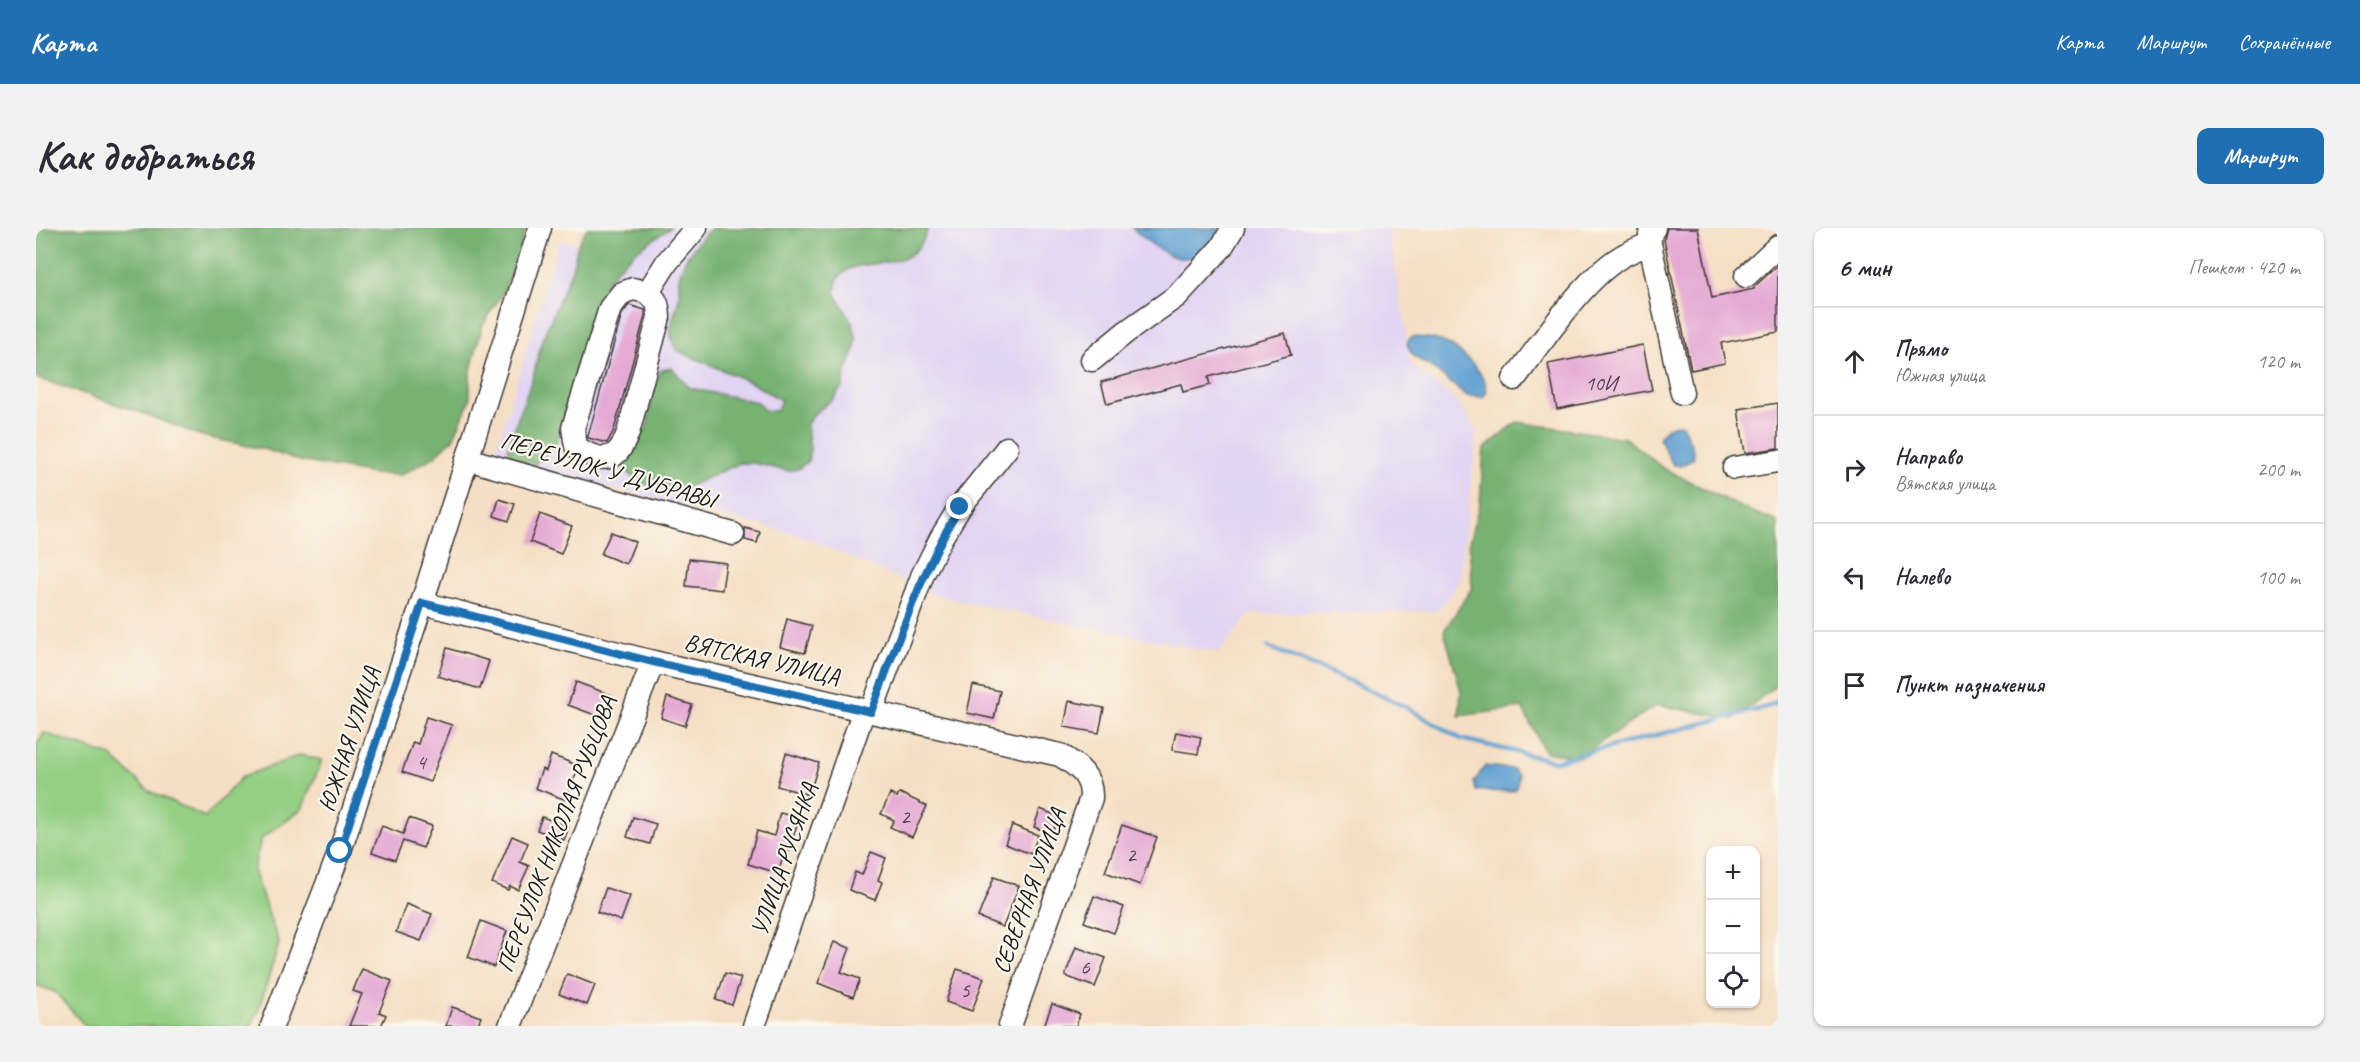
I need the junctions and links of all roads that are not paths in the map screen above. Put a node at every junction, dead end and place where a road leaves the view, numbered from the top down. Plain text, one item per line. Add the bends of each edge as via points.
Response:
1 (540, 228) edge
2 (696, 228) edge
3 (1233, 228) edge
4 (1652, 236) edge
5 (1778, 246) edge
6 (1746, 276) dead end
7 (648, 292) junction
8 (1092, 360) dead end
9 (1514, 379) dead end
10 (1682, 393) dead end
11 (1007, 448) dead end
12 (468, 459) junction
13 (1778, 461) edge
14 (1734, 468) dead end
15 (733, 534) dead end
16 (422, 603) junction
17 (653, 662) junction
18 (868, 711) junction
19 (1086, 775) joint
20 (272, 1026) edge
21 (510, 1026) edge
22 (754, 1026) edge
23 (1010, 1026) edge

1 - 12 street, ЮЖНАЯ УЛИЦА
2 - 7 street
3 - 8 street via 1221,248 1177,296
4 - 9 street via 1580,294
4 - 10 street
5 - 6 street
7 - 7 street via 633,289 622,293 610,308 573,428 576,446 583,453 605,459 622,448 659,318 655,298
11 - 18 street, УЛИЦА РУСЯНКА via 960,507 941,538
12 - 15 street, ПЕРЕУЛОК У ДУБРАВЫ
12 - 16 street, ЮЖНАЯ УЛИЦА
13 - 14 street
16 - 17 street, ВЯТСКАЯ УЛИЦА
16 - 20 street, ЮЖНАЯ УЛИЦА via 340,851
17 - 18 street, ВЯТСКАЯ УЛИЦА
17 - 21 street, ПЕРЕУЛОК НИКОЛАЯ РУБЦОВА
18 - 19 street, ВЯТСКАЯ УЛИЦА via 1060,755
18 - 22 street, УЛИЦА РУСЯНКА
19 - 23 street, СЕВЕРНАЯ УЛИЦА via 1092,787 1091,798

